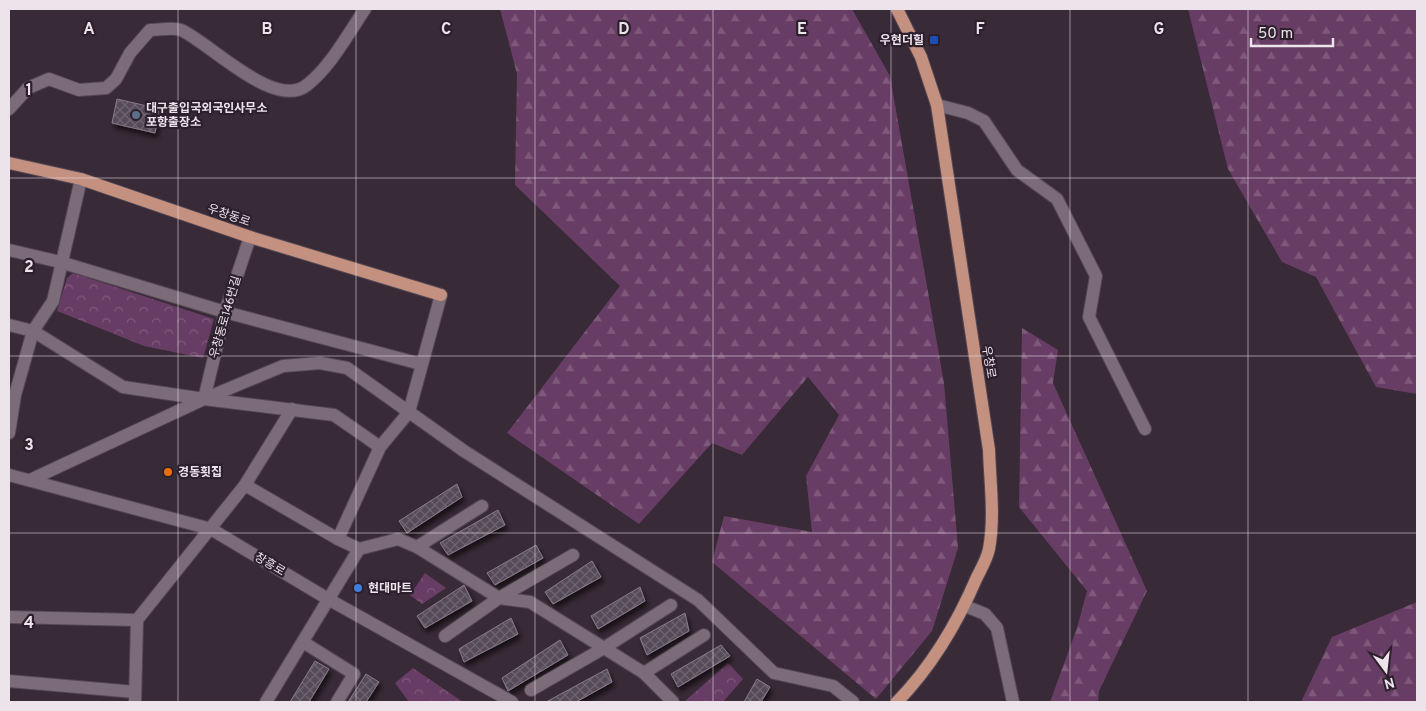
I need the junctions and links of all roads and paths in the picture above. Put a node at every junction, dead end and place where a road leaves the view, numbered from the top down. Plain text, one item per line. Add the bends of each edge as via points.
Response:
1 (365, 9) edge
2 (896, 9) edge
3 (937, 105) junction
4 (9, 109) edge
5 (9, 163) edge
6 (80, 179) junction
7 (250, 237) junction
8 (9, 250) edge
9 (60, 262) junction
10 (441, 296) joint
11 (225, 312) junction
12 (9, 325) edge
13 (33, 331) junction
14 (421, 364) junction
15 (12, 394) edge
16 (204, 399) junction
17 (292, 410) junction
18 (409, 412) junction
19 (1145, 429) dead end
20 (9, 433) edge
21 (380, 447) junction
22 (9, 475) edge
23 (30, 480) junction
24 (244, 485) junction
25 (482, 506) dead end
26 (211, 528) junction
27 (338, 539) junction
28 (417, 547) junction
29 (359, 549) junction
30 (573, 556) dead end
31 (499, 598) junction
32 (328, 599) junction
33 (671, 604) dead end
34 (965, 606) junction
35 (9, 617) edge
36 (137, 620) junction
37 (704, 635) dead end
38 (445, 636) dead end
39 (303, 642) junction
40 (604, 648) junction
41 (644, 673) junction
42 (9, 681) edge
43 (531, 690) dead end
44 (135, 697) edge
45 (266, 702) edge
46 (337, 702) edge
47 (512, 702) edge
48 (673, 702) edge
49 (853, 702) edge
50 (897, 702) edge
51 (1012, 702) edge

1 - 4 street via 328,62 306,86 277,90 179,29 150,30 130,53 116,79 106,88 80,90 48,79 28,88
2 - 3 main road, 우창로 via 921,56
3 - 19 street via 984,121 1016,170 1057,199 1096,276 1090,317
3 - 34 main road, 우창로 via 989,450 989,550
5 - 6 main road, 우창동로
6 - 7 main road, 우창동로
6 - 9 street
7 - 10 main road, 우창동로
7 - 11 street, 우창동로146번길
8 - 9 street
9 - 11 street
9 - 13 street via 53,301
10 - 14 street
11 - 14 street
11 - 16 street, 우창동로146번길
12 - 13 street
13 - 15 street
13 - 16 street via 123,387
14 - 18 street
15 - 20 street
16 - 17 street
16 - 18 street via 283,366 320,363 347,368
16 - 23 street
17 - 21 street via 334,415
17 - 24 street
18 - 21 street
18 - 49 street via 464,451 698,600 774,673 833,686
21 - 27 street
22 - 23 street, 창흥로
23 - 26 street, 창흥로
24 - 26 street
24 - 27 street
25 - 28 street
26 - 32 street, 창흥로
26 - 36 street
27 - 29 street
28 - 29 street via 398,539
28 - 31 street
29 - 32 street
30 - 31 street
31 - 38 street
31 - 40 street via 530,602
32 - 39 street
32 - 47 street, 창흥로
33 - 40 street
34 - 50 main road, 우창로 via 942,646 914,685
34 - 51 street via 985,614 997,628
35 - 36 street
36 - 44 street
37 - 41 street
39 - 45 street
39 - 46 street via 354,674
40 - 41 street
40 - 43 street
41 - 48 street
42 - 44 street

